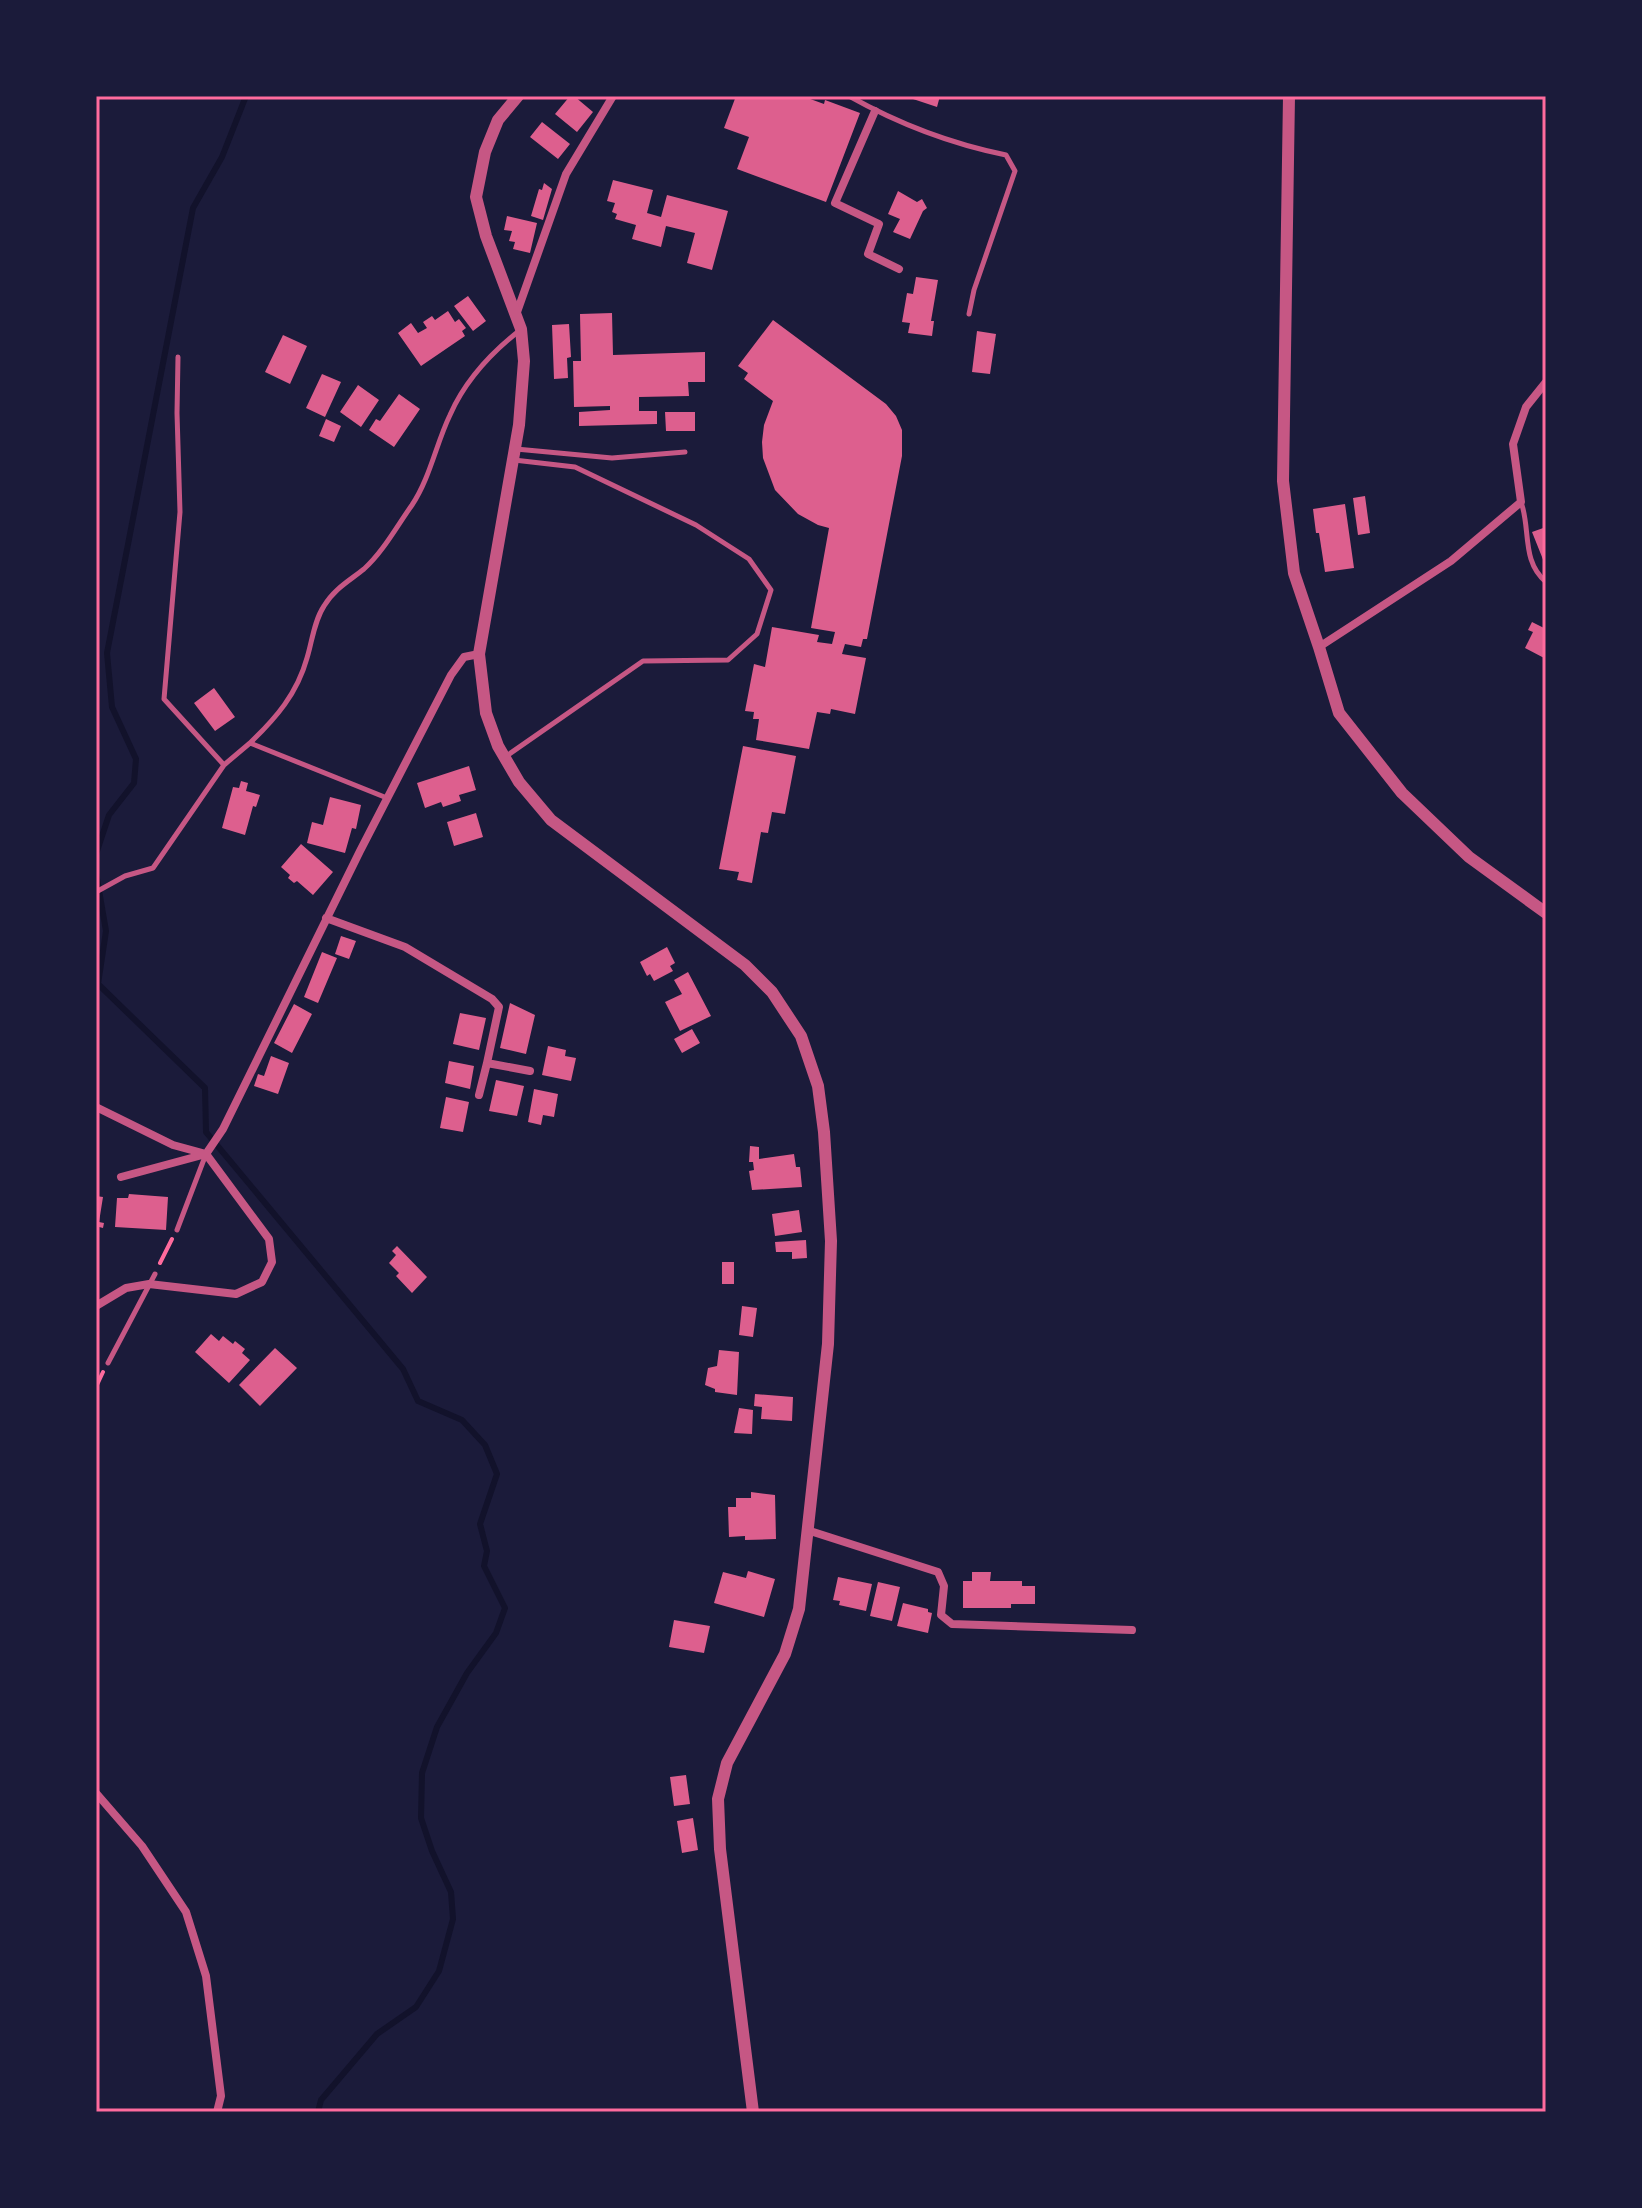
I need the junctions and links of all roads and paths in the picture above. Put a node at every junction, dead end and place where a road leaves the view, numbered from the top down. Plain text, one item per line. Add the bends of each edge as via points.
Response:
1 (518, 96) edge
2 (613, 96) edge
3 (849, 96) edge
4 (1289, 96) edge
5 (875, 111) junction
6 (899, 269) dead end
7 (969, 314) dead end
8 (516, 316) junction
9 (521, 329) junction
10 (178, 357) dead end
11 (1546, 382) edge
12 (685, 452) dead end
13 (514, 455) junction
14 (1521, 502) junction
15 (1546, 582) edge
16 (1319, 647) junction
17 (479, 654) junction
18 (250, 743) junction
19 (504, 757) junction
20 (224, 765) junction
21 (387, 798) junction
22 (96, 892) edge
23 (1546, 913) edge
24 (326, 918) junction
25 (487, 1063) junction
26 (530, 1071) dead end
27 (479, 1095) dead end
28 (96, 1107) edge
29 (208, 1152) junction
30 (121, 1177) dead end
31 (177, 1230) joint
32 (155, 1274) joint
33 (149, 1284) junction
34 (96, 1306) edge
35 (108, 1363) dead end
36 (807, 1530) junction
37 (1132, 1630) dead end
38 (96, 1793) edge
39 (217, 2112) edge
40 (753, 2112) edge

1 - 8 street via 498,120 476,197
2 - 8 street via 566,174
3 - 5 lane
4 - 16 street via 1283,481 1294,573
5 - 6 street via 835,203 879,224 868,254
5 - 7 lane via 1006,155 1015,171
8 - 9 street
9 - 13 street via 524,361
9 - 18 lane via 470,380 414,501 377,554 323,607 292,696
10 - 20 lane via 180,512 164,699
11 - 14 street via 1526,407 1513,444
12 - 13 lane via 612,458
13 - 17 street
13 - 19 lane via 575,467 696,525 749,559 771,590 757,634 728,660 643,661
14 - 15 lane via 1528,555
14 - 16 street via 1451,561
16 - 23 street via 1339,713 1402,793 1469,857
17 - 19 street via 486,713
17 - 21 street via 464,657 451,675
18 - 20 lane
18 - 21 lane
19 - 36 street via 551,820 745,965 772,992 801,1036 818,1086 831,1241 828,1344
20 - 22 lane via 153,868
21 - 24 street
24 - 25 street via 405,947 492,999 499,1007
24 - 29 street
25 - 26 street
25 - 27 street
28 - 29 street via 173,1145
29 - 30 street
29 - 31 lane
29 - 33 street via 269,1239 272,1262 262,1282 236,1294
31 - 32 path
32 - 33 lane
33 - 34 street via 126,1288
33 - 35 lane
36 - 37 street via 938,1572 944,1586 941,1615 952,1624
36 - 40 street via 799,1609 785,1654 727,1763 718,1799
38 - 39 street via 142,1846 186,1912 206,1976 221,2096

